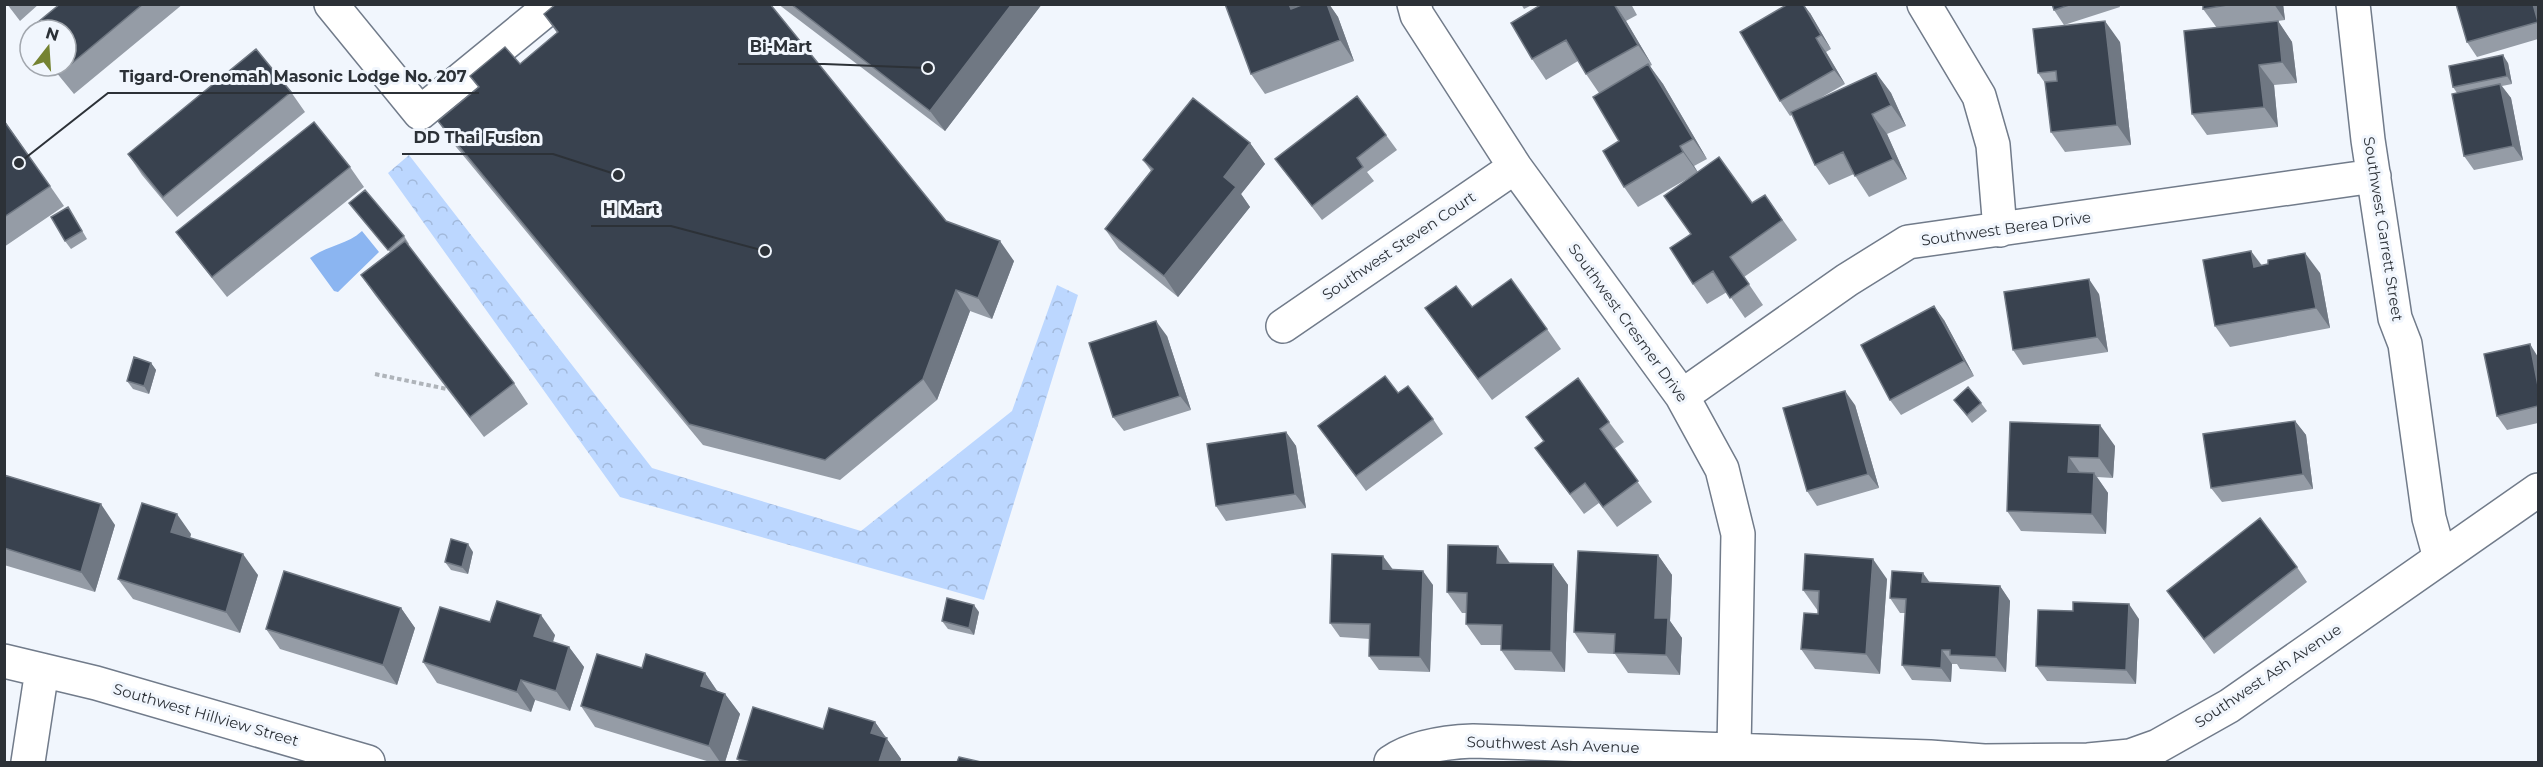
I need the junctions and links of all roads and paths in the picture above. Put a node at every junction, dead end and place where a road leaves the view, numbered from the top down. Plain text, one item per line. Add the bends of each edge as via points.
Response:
1 (331, 4) edge
2 (553, 4) edge
3 (1414, 4) edge
4 (1924, 4) edge
5 (2353, 4) edge
6 (1515, 167) junction
7 (2374, 176) junction
8 (2000, 230) junction
9 (1282, 326) dead end
10 (375, 374) dead end
11 (447, 388) edge
12 (1682, 396) junction
13 (2538, 490) edge
14 (2440, 558) junction
15 (4, 661) edge
16 (42, 670) junction
17 (1734, 750) junction
18 (28, 762) edge
19 (368, 762) edge
20 (1391, 762) edge
21 (1984, 762) edge

1 - 2 street via 420,113
3 - 6 street, Southwest Cresmer Drive
4 - 8 street via 1979,96 1993,145
5 - 7 street, Southwest Garrett Street
6 - 9 street, Southwest Steven Court
6 - 12 street, Southwest Cresmer Drive
7 - 8 street, Southwest Berea Drive
7 - 14 street, Southwest Garrett Street via 2395,318 2405,344 2429,518
8 - 12 street, Southwest Berea Drive via 1908,242 1846,280
10 - 11 path
12 - 17 street, Southwest Cresmer Drive via 1722,469 1738,534
13 - 14 street, Southwest Ash Avenue
14 - 21 street, Southwest Ash Avenue via 2229,706 2158,746 2130,756 2088,760
15 - 16 street, Southwest Hillview Street
16 - 18 street
16 - 19 street, Southwest Hillview Street
17 - 20 street, Southwest Ash Avenue via 1450,742
17 - 21 street, Southwest Ash Avenue

